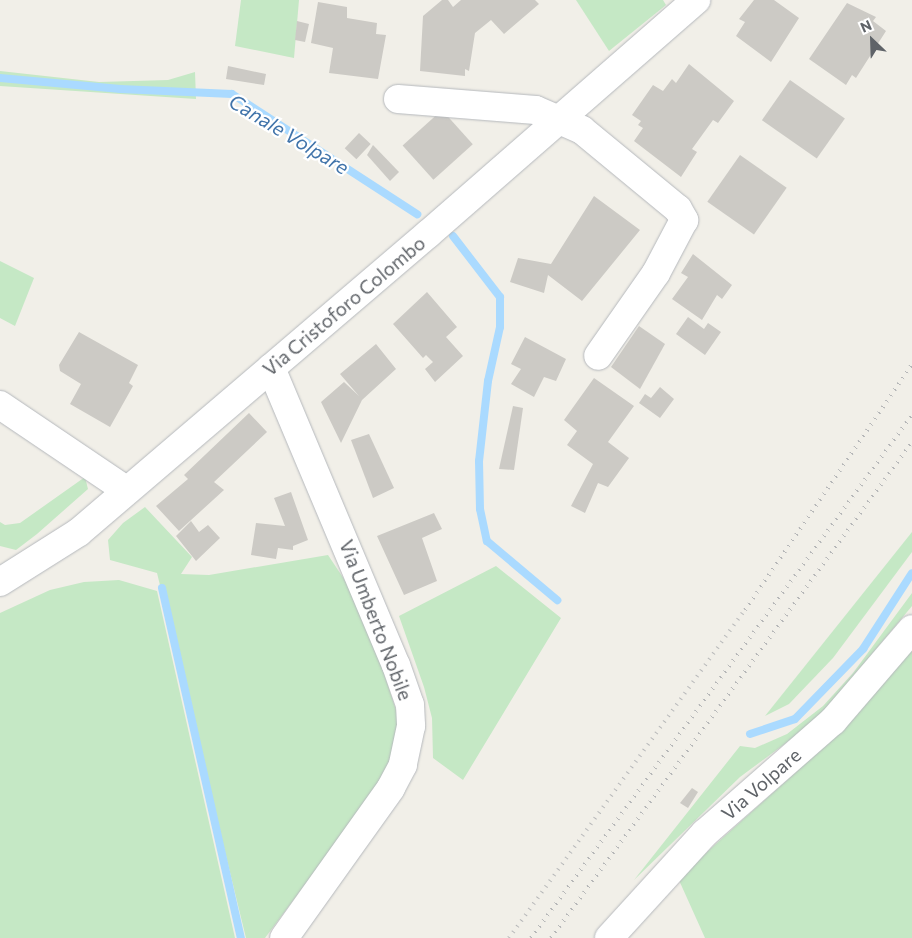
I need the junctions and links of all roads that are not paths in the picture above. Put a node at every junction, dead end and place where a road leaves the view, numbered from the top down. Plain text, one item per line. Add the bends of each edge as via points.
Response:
1 (696, 0) edge
2 (398, 99) dead end
3 (558, 119) junction
4 (598, 356) dead end
5 (271, 368) junction
6 (0, 406) edge
7 (126, 490) junction
8 (0, 582) edge
9 (912, 629) edge
10 (284, 938) edge
11 (609, 938) edge

1 - 3 street, Via Cristoforo Colombo
2 - 3 street via 536,110
3 - 4 street via 582,130 678,209 684,220 656,273
3 - 5 street, Via Cristoforo Colombo
5 - 7 street, Via Cristoforo Colombo
5 - 10 street, Via Umberto Nobile via 396,665 410,705 411,726 403,765 391,788
6 - 7 street
7 - 8 street, Via Cristoforo Colombo via 79,532
9 - 11 street, Via Volpare via 833,721 705,833

